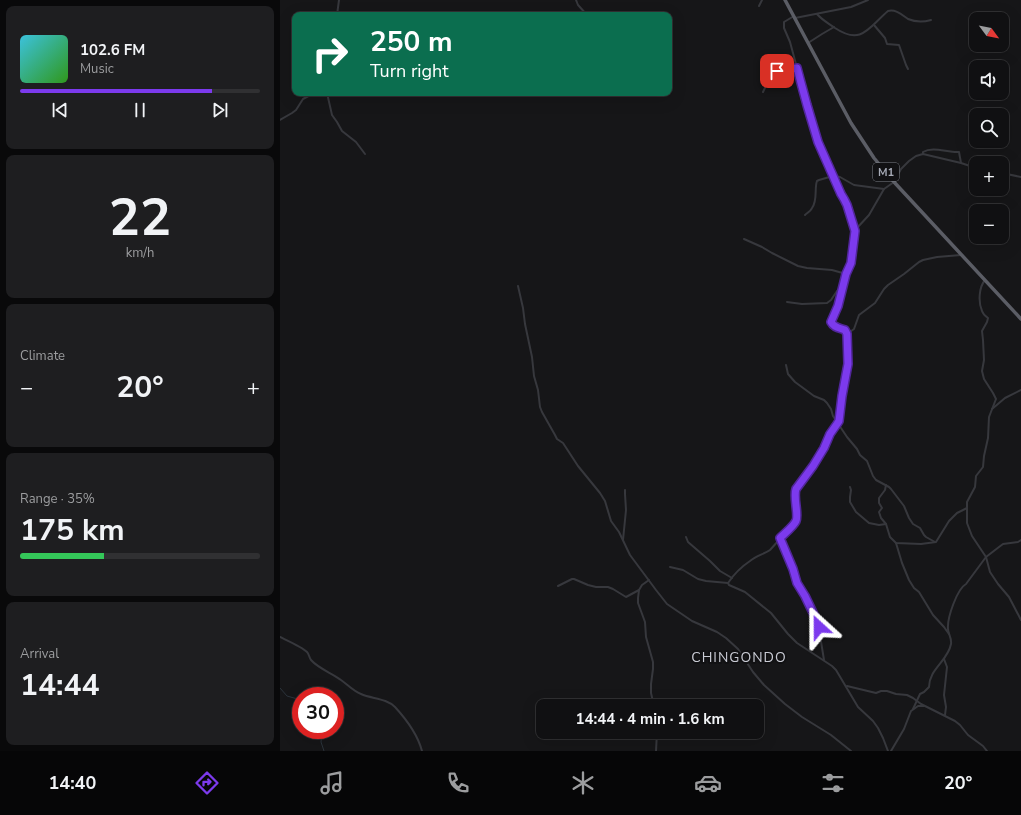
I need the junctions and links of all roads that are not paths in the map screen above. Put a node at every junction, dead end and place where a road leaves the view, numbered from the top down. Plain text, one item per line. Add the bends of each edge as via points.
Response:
1 (339, 0) edge
2 (576, 0) edge
3 (762, 0) edge
4 (785, 0) edge
5 (868, 0) edge
6 (759, 6) dead end
7 (337, 12) edge
8 (584, 12) edge
9 (817, 14) junction
10 (794, 17) junction
11 (931, 20) dead end
12 (874, 25) junction
13 (834, 27) junction
14 (808, 43) junction
15 (797, 68) junction
16 (908, 69) dead end
17 (763, 92) dead end
18 (308, 96) edge
19 (327, 96) edge
20 (280, 120) edge
21 (365, 154) dead end
22 (923, 154) junction
23 (961, 164) junction
24 (969, 166) edge
25 (1009, 174) edge
26 (833, 176) junction
27 (1021, 177) edge
28 (894, 182) junction
29 (884, 189) junction
30 (805, 215) dead end
31 (855, 231) junction
32 (744, 239) dead end
33 (962, 254) junction
34 (846, 274) junction
35 (985, 280) junction
36 (518, 286) dead end
37 (843, 286) junction
38 (787, 302) dead end
39 (1021, 319) edge
40 (847, 334) junction
41 (786, 366) dead end
42 (1021, 390) edge
43 (992, 410) junction
44 (838, 423) junction
45 (886, 485) junction
46 (850, 487) dead end
47 (625, 490) dead end
48 (967, 508) junction
49 (886, 524) junction
50 (686, 537) dead end
51 (780, 538) junction
52 (1021, 540) edge
53 (623, 541) junction
54 (935, 542) junction
55 (896, 543) junction
56 (986, 557) junction
57 (670, 567) dead end
58 (732, 578) junction
59 (649, 580) junction
60 (728, 583) junction
61 (558, 586) dead end
62 (639, 590) junction
63 (1021, 620) edge
64 (950, 635) junction
65 (280, 637) edge
66 (944, 659) junction
67 (824, 660) junction
68 (845, 686) junction
69 (652, 699) edge
70 (916, 701) junction
71 (925, 706) junction
72 (913, 709) junction
73 (944, 715) junction
74 (657, 739) edge
75 (422, 751) edge
76 (656, 751) edge
77 (851, 751) edge
78 (890, 751) edge
79 (987, 751) edge

1 - 7 street
2 - 8 street
3 - 6 street
4 - 10 highway, M1
5 - 9 street via 851,7
9 - 10 street
9 - 13 street
10 - 14 highway, M1
10 - 15 street via 785,21 784,26
11 - 12 street via 911,20 891,10
12 - 13 street via 858,35 841,32
12 - 16 street via 887,44 899,45
13 - 14 street
14 - 28 highway, M1 via 851,123 874,158
15 - 17 street via 772,73
15 - 26 street via 818,142
18 - 20 street via 303,99 296,110
19 - 21 street via 332,116
22 - 23 street
22 - 23 street via 928,150 959,152
22 - 28 street via 916,156 901,168
23 - 24 street
25 - 27 street
26 - 29 street via 854,185
26 - 30 street via 817,181 815,202 812,210
26 - 31 street via 847,205
28 - 29 street
28 - 33 highway, M1
29 - 31 street via 869,216
31 - 34 street via 851,263
32 - 34 street via 798,266
33 - 35 highway, M1
33 - 40 street via 918,262 884,289 875,303 860,315 854,329
34 - 37 street
35 - 39 highway, M1
35 - 43 street via 979,301 982,311 988,318 982,331 982,371 996,398
36 - 53 street via 542,412 554,435 563,443 600,493
37 - 38 street via 827,303
37 - 40 street via 831,322
40 - 44 street via 848,364
41 - 44 street via 788,374 795,382 827,403
42 - 43 street via 1005,398
43 - 48 street via 983,467 967,500
44 - 45 street via 846,437 867,461 876,480
44 - 51 street via 796,489 797,519
45 - 49 street via 879,498 882,508 879,514
45 - 54 street via 892,489 913,524
46 - 49 street via 850,502 856,512 869,523
47 - 53 street
48 - 54 street via 951,519
48 - 56 street via 967,523
49 - 55 street via 890,537
50 - 58 street via 688,542 720,571
51 - 58 street via 770,550 750,560
51 - 67 street via 797,583 818,623
52 - 56 street via 1003,544
53 - 59 street
54 - 55 street
55 - 64 street via 909,580
56 - 63 street via 990,572 1009,597
56 - 64 street via 957,594 948,627
57 - 60 street via 683,570 698,579
58 - 60 street
59 - 62 street
59 - 77 street via 667,604 731,642 759,680 785,704
60 - 67 street via 745,592 771,613 797,642
61 - 62 street via 574,579 596,587 608,587 626,597
62 - 69 street via 638,603 645,622 653,662
64 - 66 street via 951,645
65 - 75 street via 305,650 311,660 355,691 395,707 412,729
66 - 70 street via 933,671 929,687
66 - 73 street via 947,667
67 - 68 street via 836,670
68 - 70 street via 876,693 884,691 902,694
68 - 78 street via 858,707 878,728
70 - 71 street
70 - 72 street
71 - 72 street
71 - 73 street
72 - 78 street
73 - 79 street via 960,725
74 - 76 street

